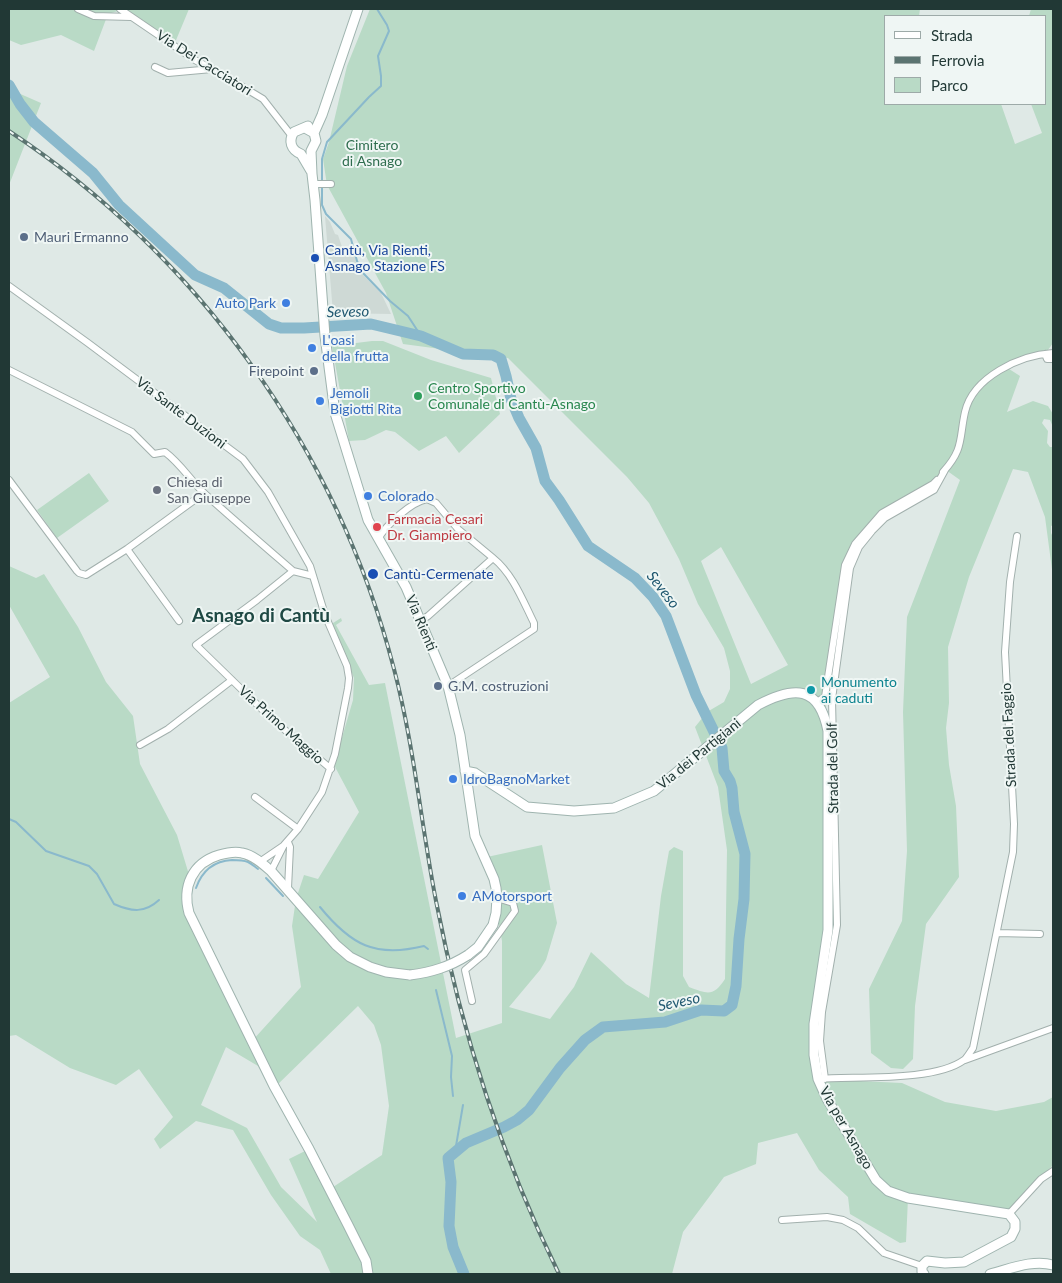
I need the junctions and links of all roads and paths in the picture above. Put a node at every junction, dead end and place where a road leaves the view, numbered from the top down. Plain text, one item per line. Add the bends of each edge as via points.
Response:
1 (78, 9) edge
2 (120, 9) edge
3 (358, 9) edge
4 (132, 17) junction
5 (155, 66) dead end
6 (213, 69) junction
7 (322, 115) junction
8 (281, 123) junction
9 (303, 128) junction
10 (314, 133) junction
11 (291, 136) junction
12 (311, 151) junction
13 (301, 154) junction
14 (312, 174) junction
15 (9, 286) edge
16 (1053, 353) edge
17 (1045, 354) junction
18 (1053, 359) edge
19 (9, 370) edge
20 (945, 470) junction
21 (9, 480) edge
22 (204, 493) junction
23 (1016, 536) dead end
24 (378, 539) junction
25 (127, 549) junction
26 (493, 558) junction
27 (292, 571) junction
28 (313, 576) junction
29 (179, 621) dead end
30 (420, 621) junction
31 (232, 680) junction
32 (448, 686) junction
33 (816, 702) junction
34 (140, 746) dead end
35 (331, 768) junction
36 (466, 771) junction
37 (254, 797) dead end
38 (298, 829) junction
39 (286, 843) junction
40 (261, 862) junction
41 (271, 871) junction
42 (288, 888) junction
43 (497, 898) junction
44 (996, 933) junction
45 (1040, 934) dead end
46 (472, 1001) dead end
47 (1053, 1028) edge
48 (965, 1060) junction
49 (822, 1079) junction
50 (1053, 1171) edge
51 (1009, 1214) junction
52 (782, 1220) dead end
53 (1053, 1265) edge
54 (924, 1267) edge
55 (368, 1274) edge
56 (990, 1274) edge

1 - 4 street via 94,16
2 - 4 street, Via Dei Cacciatori
3 - 7 main road
4 - 6 street, Via Dei Cacciatori
5 - 6 street via 168,73
6 - 8 street, Via Dei Cacciatori via 262,99
7 - 9 main road
7 - 10 main road
8 - 9 street
8 - 11 street, Via Dei Cacciatori
9 - 10 main road
9 - 11 main road
10 - 12 main road via 316,141
11 - 13 main road via 292,148
12 - 13 main road
12 - 14 main road
13 - 14 main road
14 - 24 main road, Via Rienti via 322,184 324,320 335,413 368,520
15 - 28 street, Via Sante Duzioni via 242,459 268,492
16 - 17 street, Strada del Golf
17 - 18 street via 1047,359
17 - 20 street, Strada del Golf via 1006,367 987,378 974,391 965,411 956,457
19 - 22 street via 132,432 154,454 165,452
20 - 33 street, Strada del Golf via 933,484 882,513 855,544 845,565 825,697
20 - 49 street, Strada del Golf via 934,490 885,518 872,531 850,568 832,699 837,925 822,1012
21 - 25 street via 79,574 89,574
22 - 25 street
22 - 27 street
23 - 44 street, Strada del Faggio via 1005,652 1013,852
24 - 26 street via 416,502 427,499 436,503 458,529
24 - 30 main road, Via Rienti via 406,587
25 - 29 street
26 - 30 street
26 - 32 street via 502,564 515,585 534,629
27 - 28 street
27 - 31 street, Via Primo Maggio via 196,645
28 - 35 street, Via Sante Duzioni via 325,615 347,666 348,678
30 - 32 main road, Via Rienti
31 - 34 street, Via Primo Maggio via 175,724
31 - 35 street, Via Primo Maggio via 272,719
32 - 36 main road, Via Rienti
33 - 36 main road, Via dei Partigiani via 807,695 792,692 758,705 654,791 614,808 574,811 527,807 475,773
33 - 49 main road, Via per Asnago via 824,714 828,741 828,930 814,1024 814,1055
35 - 38 street, Via Sante Duzioni via 322,792
36 - 43 main road, Via Rienti via 475,836 494,879
37 - 38 street
38 - 39 street, Via Sante Duzioni
39 - 40 street
39 - 41 street
39 - 42 street via 290,847
40 - 41 main road
40 - 55 main road via 242,853 210,858 200,864 190,878 186,904 264,1066 353,1234 366,1261
41 - 42 main road
42 - 43 main road, bridge via 350,957 386,972 410,975 444,968 478,947 493,925
43 - 46 street via 513,903 515,911 484,954 465,970
44 - 45 street
44 - 48 street, Strada del Faggio via 973,1048
47 - 48 street
48 - 49 street via 938,1072
49 - 51 main road, Via per Asnago via 827,1099 876,1180 888,1191 908,1198
50 - 51 street via 1041,1179
51 - 54 main road via 1015,1222 1011,1237 964,1262
52 - 54 street via 827,1217 843,1220 858,1228 884,1253
53 - 56 main road via 1029,1264

